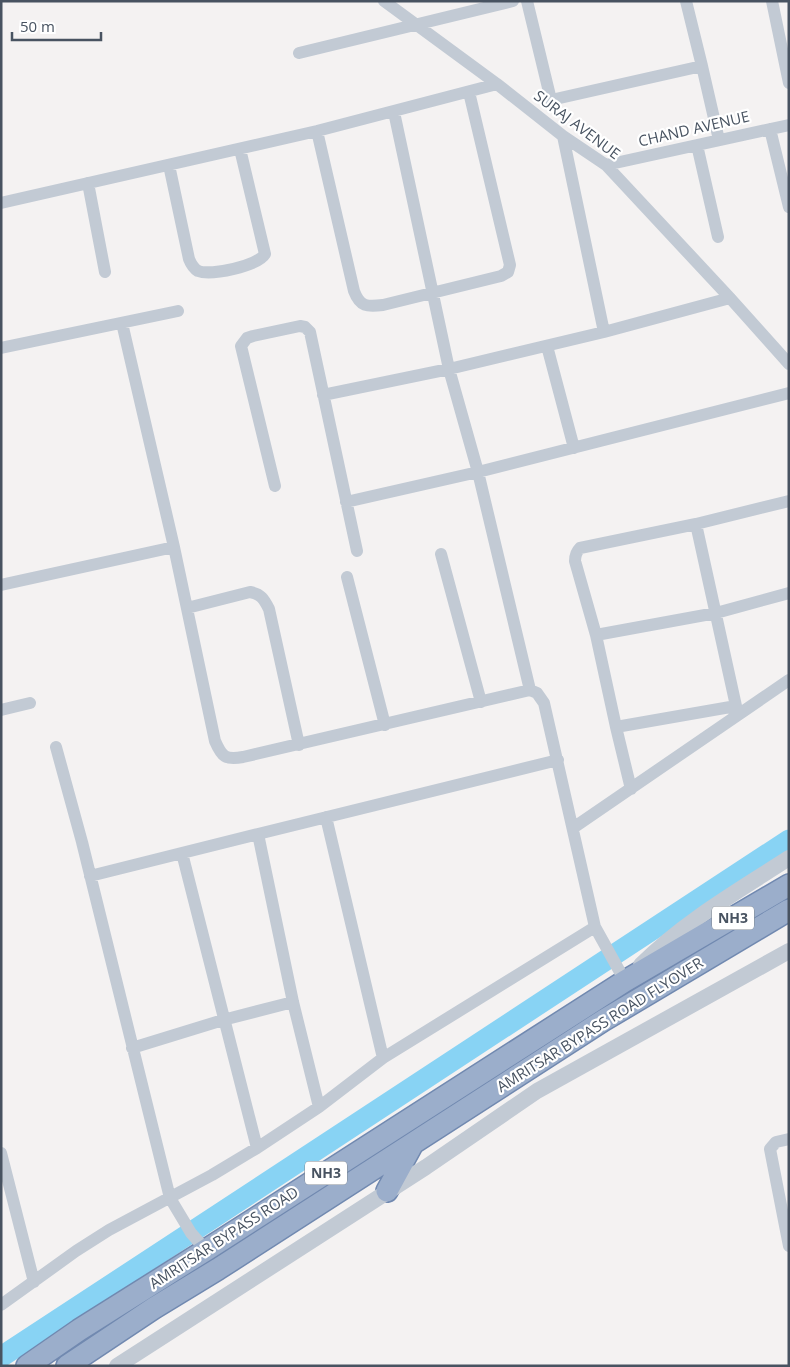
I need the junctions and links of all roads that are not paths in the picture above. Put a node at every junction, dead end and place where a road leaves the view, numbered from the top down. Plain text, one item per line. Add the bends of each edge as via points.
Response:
1 (384, 1) edge
2 (513, 1) edge
3 (527, 1) edge
4 (686, 1) edge
5 (772, 1) edge
6 (418, 24) junction
7 (299, 53) dead end
8 (702, 66) junction
9 (789, 83) edge
10 (497, 84) junction
11 (469, 92) junction
12 (551, 100) junction
13 (394, 112) junction
14 (536, 116) junction
15 (789, 125) edge
16 (770, 129) junction
17 (317, 131) junction
18 (563, 136) junction
19 (718, 140) junction
20 (697, 145) junction
21 (240, 149) junction
22 (169, 165) junction
23 (606, 165) junction
24 (88, 183) junction
25 (1, 203) edge
26 (789, 207) edge
27 (718, 237) dead end
28 (105, 272) dead end
29 (433, 293) junction
30 (730, 298) junction
31 (178, 311) dead end
32 (122, 323) junction
33 (604, 332) junction
34 (547, 346) junction
35 (1, 348) edge
36 (789, 364) edge
37 (449, 369) junction
38 (789, 393) edge
39 (323, 395) junction
40 (574, 448) junction
41 (478, 472) junction
42 (275, 486) dead end
43 (789, 501) edge
44 (346, 502) junction
45 (696, 524) junction
46 (174, 547) junction
47 (356, 550) dead end
48 (441, 554) dead end
49 (347, 577) dead end
50 (2, 581) edge
51 (789, 593) edge
52 (187, 608) junction
53 (716, 613) junction
54 (596, 635) junction
55 (789, 680) edge
56 (530, 690) junction
57 (481, 702) junction
58 (30, 703) dead end
59 (1, 710) edge
60 (737, 710) junction
61 (384, 725) junction
62 (616, 728) junction
63 (299, 745) junction
64 (56, 747) dead end
65 (558, 760) junction
66 (631, 789) junction
67 (326, 818) junction
68 (573, 828) junction
69 (258, 834) junction
70 (182, 853) junction
71 (789, 858) edge
72 (90, 876) junction
73 (789, 885) edge
74 (789, 910) edge
75 (595, 927) junction
76 (789, 951) edge
77 (625, 981) junction
78 (293, 1002) junction
79 (223, 1020) junction
80 (132, 1048) junction
81 (383, 1058) junction
82 (319, 1107) junction
83 (789, 1139) edge
84 (413, 1143) junction
85 (257, 1148) junction
86 (1, 1153) edge
87 (388, 1191) junction
88 (170, 1198) junction
89 (788, 1240) edge
90 (206, 1250) junction
91 (34, 1282) junction
92 (1, 1305) edge
93 (27, 1366) edge
94 (67, 1366) edge
95 (117, 1366) edge

1 - 6 street, SURAJ AVENUE
2 - 6 street
3 - 12 street
4 - 8 street
5 - 9 street
6 - 7 street
6 - 10 street, SURAJ AVENUE
8 - 12 street
8 - 19 street
10 - 11 street
10 - 14 street, SURAJ AVENUE
11 - 13 street
11 - 29 street via 510,268 502,276
12 - 14 street
13 - 17 street
13 - 29 street
14 - 18 street, SURAJ AVENUE
15 - 16 street, CHAND AVENUE
16 - 19 street, CHAND AVENUE
16 - 26 street
17 - 21 street
17 - 29 street via 358,301 373,306
18 - 23 street, SURAJ AVENUE
18 - 33 street
19 - 20 street, CHAND AVENUE
20 - 23 street, CHAND AVENUE
20 - 27 street
21 - 22 street
21 - 22 street via 265,254 256,262 218,272 200,272 193,268
22 - 24 street
23 - 30 street, SURAJ AVENUE
24 - 25 street
24 - 28 street
29 - 37 street
30 - 33 street
30 - 36 street, SURAJ AVENUE
31 - 32 street
32 - 35 street
32 - 46 street
33 - 34 street
34 - 37 street
34 - 40 street
37 - 39 street
37 - 41 street
38 - 40 street
39 - 42 street via 310,332 305,327 253,336 243,342 244,362
39 - 44 street
40 - 41 street
41 - 44 street
41 - 56 street
43 - 45 street
44 - 47 street
45 - 53 street
45 - 54 street via 578,550 575,561
46 - 50 street
46 - 52 street
48 - 57 street
49 - 61 street
51 - 53 street
52 - 63 street via 220,753 234,759
52 - 63 street via 250,592 259,593 269,609
53 - 54 street
53 - 60 street
54 - 62 street
55 - 60 street
56 - 57 street
56 - 65 street via 537,693 544,703
57 - 61 street
58 - 59 street
60 - 62 street
60 - 66 street
61 - 63 street
62 - 66 street
64 - 72 street
65 - 67 street
65 - 68 street
66 - 68 street
67 - 69 street
67 - 81 street
68 - 75 street
69 - 70 street
69 - 78 street
70 - 72 street
70 - 79 street
71 - 77 street via 702,914 655,951
72 - 80 street
73 - 77 highway, AMRITSAR BYPASS ROAD FLYOVER / NH3
74 - 84 highway, AMRITSAR BYPASS ROAD FLYOVER / NH3 via 604,1020
75 - 77 street
75 - 81 street
76 - 87 street via 537,1091
77 - 90 highway, AMRITSAR BYPASS ROAD / NH3
78 - 79 street
78 - 82 street
79 - 80 street
79 - 85 street
80 - 88 street
81 - 82 street
82 - 85 street
83 - 89 street via 776,1142 770,1149
84 - 87 highway
84 - 94 highway, AMRITSAR BYPASS ROAD / NH3
85 - 88 street
86 - 91 street
87 - 95 street
88 - 90 street via 191,1233
88 - 91 street via 109,1230
90 - 93 highway, AMRITSAR BYPASS ROAD / NH3
91 - 92 street

